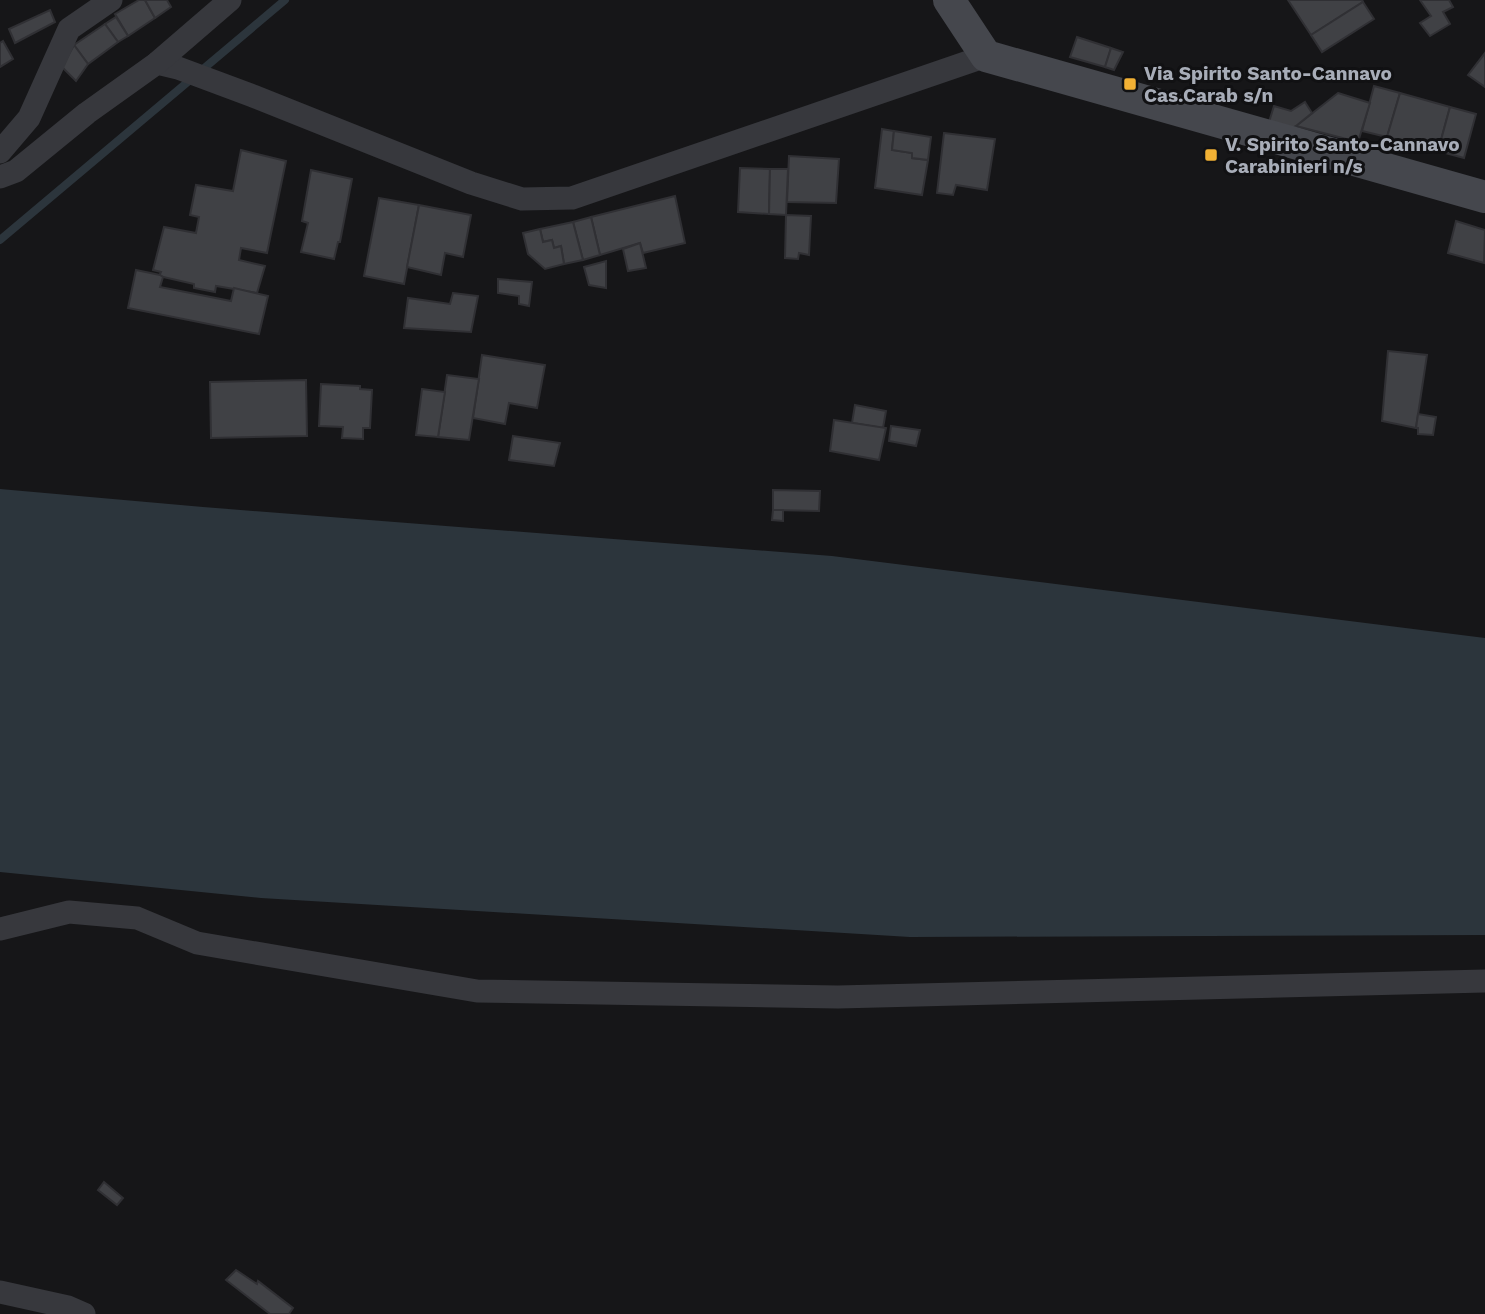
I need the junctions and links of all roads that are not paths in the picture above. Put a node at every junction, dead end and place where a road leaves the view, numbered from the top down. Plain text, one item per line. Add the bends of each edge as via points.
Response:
1 (111, 0) edge
2 (230, 0) edge
3 (949, 0) edge
4 (986, 56) junction
5 (167, 65) junction
6 (0, 152) edge
7 (0, 177) edge
8 (1485, 197) edge
9 (0, 929) edge
10 (1485, 981) edge
11 (0, 1292) edge
12 (84, 1314) edge

1 - 6 street via 69,29 29,118
2 - 5 street
3 - 4 street
4 - 5 street via 572,198 522,199
4 - 8 street
5 - 7 street via 87,113 16,171
9 - 10 street via 69,912 137,918 197,943 477,991 838,996
11 - 12 street

